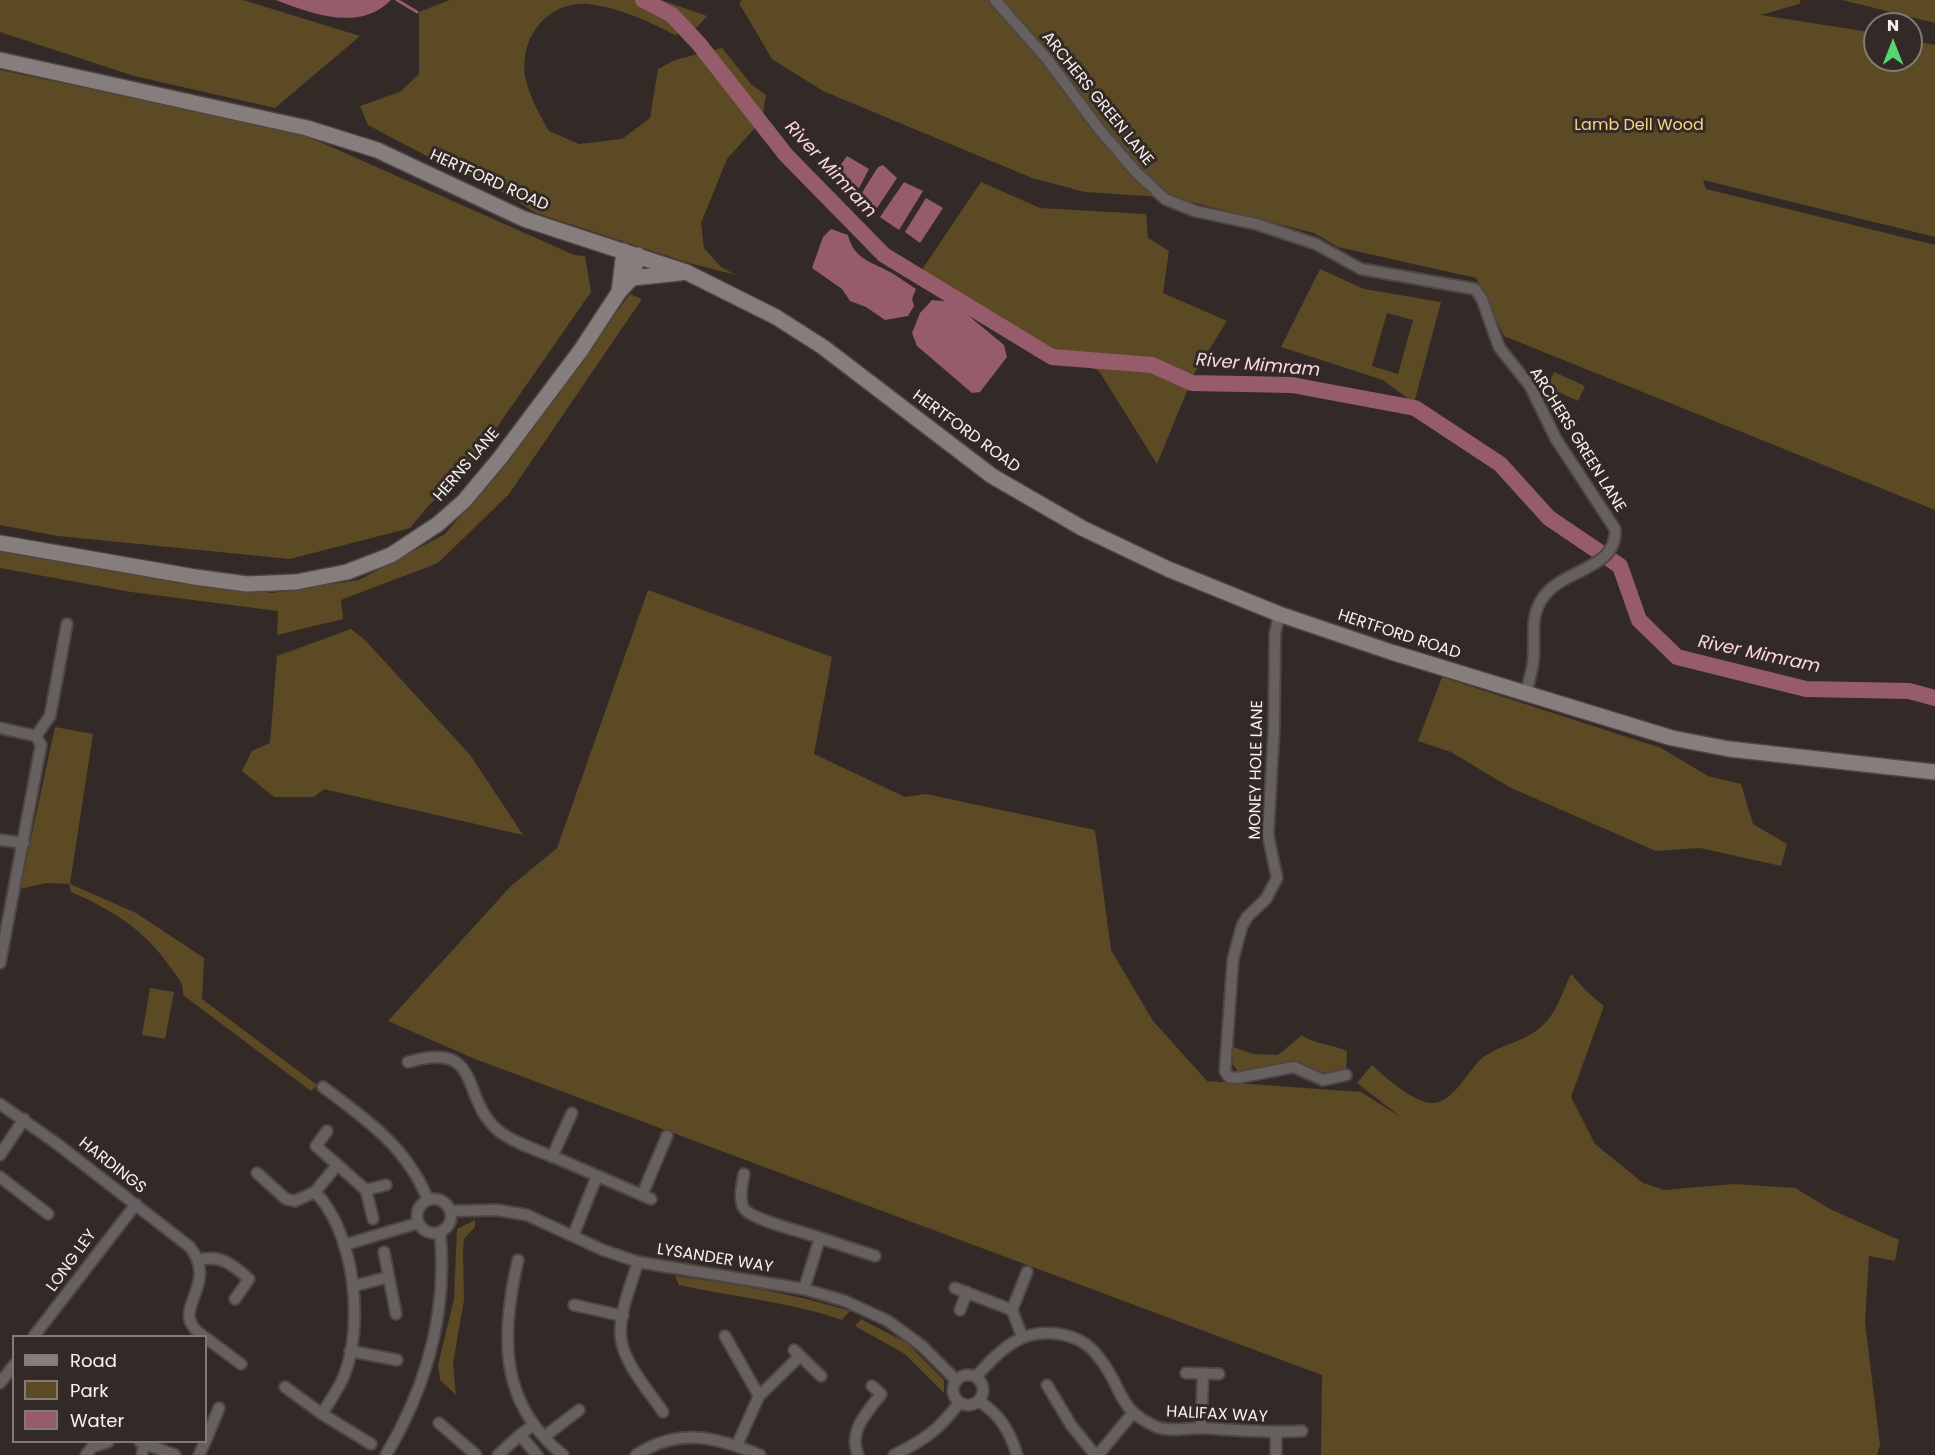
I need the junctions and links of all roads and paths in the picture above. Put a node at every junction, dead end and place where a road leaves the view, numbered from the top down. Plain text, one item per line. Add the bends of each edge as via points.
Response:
1 (995, 0) edge
2 (0, 60) edge
3 (631, 253) junction
4 (686, 272) junction
5 (632, 278) junction
6 (619, 292) junction
7 (0, 543) edge
8 (1279, 614) junction
9 (67, 624) dead end
10 (1526, 694) junction
11 (0, 728) edge
12 (36, 736) junction
13 (1935, 772) edge
14 (0, 840) edge
15 (24, 843) junction
16 (0, 963) edge
17 (408, 1062) dead end
18 (1346, 1075) dead end
19 (323, 1086) dead end
20 (0, 1104) edge
21 (572, 1113) dead end
22 (24, 1119) junction
23 (327, 1131) dead end
24 (667, 1136) dead end
25 (0, 1155) edge
26 (552, 1157) junction
27 (337, 1165) junction
28 (257, 1173) dead end
29 (744, 1174) dead end
30 (597, 1176) junction
31 (0, 1177) edge
32 (386, 1185) dead end
33 (366, 1190) junction
34 (315, 1192) junction
35 (428, 1200) junction
36 (136, 1204) junction
37 (450, 1210) junction
38 (48, 1214) dead end
39 (372, 1219) dead end
40 (418, 1223) junction
41 (440, 1232) junction
42 (573, 1236) junction
43 (820, 1238) junction
44 (344, 1245) junction
45 (384, 1252) dead end
46 (875, 1256) dead end
47 (198, 1260) junction
48 (518, 1260) dead end
49 (638, 1262) junction
50 (1028, 1272) dead end
51 (388, 1277) junction
52 (354, 1286) junction
53 (955, 1288) dead end
54 (804, 1289) junction
55 (967, 1293) junction
56 (235, 1299) dead end
57 (574, 1305) dead end
58 (960, 1310) dead end
59 (1012, 1310) junction
60 (396, 1314) dead end
61 (623, 1316) junction
62 (35, 1335) edge
63 (202, 1335) edge
64 (725, 1336) dead end
65 (1022, 1336) junction
66 (207, 1339) edge
67 (350, 1351) junction
68 (397, 1360) dead end
69 (241, 1364) dead end
70 (12, 1368) edge
71 (1186, 1373) dead end
72 (1203, 1374) junction
73 (1219, 1374) dead end
74 (821, 1376) dead end
75 (976, 1377) junction
76 (956, 1380) junction
77 (0, 1383) edge
78 (1047, 1385) dead end
79 (872, 1386) dead end
80 (285, 1387) dead end
81 (759, 1396) junction
82 (979, 1401) junction
83 (959, 1403) junction
84 (219, 1408) dead end
85 (579, 1410) dead end
86 (663, 1412) dead end
87 (322, 1414) junction
88 (1132, 1414) junction
89 (439, 1423) dead end
90 (533, 1425) junction
91 (1201, 1428) junction
92 (1302, 1431) dead end
93 (1276, 1433) junction
94 (520, 1435) junction
95 (207, 1436) edge
96 (544, 1437) junction
97 (105, 1443) edge
98 (145, 1443) edge
99 (371, 1444) dead end
100 (737, 1445) junction
101 (559, 1454) edge
102 (87, 1455) edge
103 (175, 1455) edge
104 (386, 1455) edge
105 (476, 1455) edge
106 (498, 1455) edge
107 (537, 1455) edge
108 (636, 1455) edge
109 (760, 1455) edge
110 (858, 1455) edge
111 (894, 1455) edge
112 (1017, 1455) edge
113 (1096, 1455) edge
114 (1276, 1455) edge

1 - 10 street, ARCHERS GREEN LANE via 1047,59 1099,129 1165,199 1307,241 1361,269 1475,289 1499,347 1530,386 1556,439 1615,530 1614,547 1603,559 1565,578 1539,604 1533,617 1533,662
2 - 3 main road, HERTFORD ROAD via 307,128 377,150 524,219
3 - 4 main road, HERTFORD ROAD
3 - 5 main road, HERNS LANE
3 - 6 main road, HERNS LANE
4 - 5 main road
4 - 8 main road, HERTFORD ROAD via 776,317 823,347 992,476 1072,523 1168,569
5 - 6 main road, HERNS LANE
6 - 7 main road, HERNS LANE via 581,350 464,501 438,524 381,559 348,572 296,582 247,584
8 - 10 main road, HERTFORD ROAD
8 - 18 street, MONEY HOLE LANE via 1275,634 1268,835 1277,878 1266,899 1242,926 1233,959 1225,1071 1229,1077 1237,1078 1294,1067 1323,1080
9 - 12 street via 50,716
10 - 13 main road, HERTFORD ROAD via 1707,746
11 - 12 street
12 - 15 street via 41,745
14 - 15 street
15 - 16 street
17 - 26 street via 437,1056 456,1062 464,1069 482,1110 500,1131
19 - 35 street via 389,1139 409,1163
20 - 22 street, HARDINGS
21 - 26 street
22 - 25 street
22 - 36 street, HARDINGS
23 - 27 street via 316,1146
24 - 30 street via 647,1197
26 - 30 street
27 - 33 street
27 - 34 street
28 - 34 street via 290,1201
29 - 43 street via 743,1207 752,1216
30 - 42 street
31 - 38 street
32 - 33 street
33 - 39 street
34 - 44 street via 331,1213
35 - 37 street via 439,1199
35 - 40 street via 417,1212
36 - 47 street, HARDINGS via 190,1247
36 - 62 street, LONG LEY
37 - 41 street via 448,1226
37 - 42 street, LYSANDER WAY via 497,1210 526,1215
40 - 41 street via 430,1233
40 - 44 street
41 - 104 street via 443,1283 434,1347 407,1418
42 - 49 street, LYSANDER WAY
43 - 46 street
43 - 54 street
44 - 52 street
45 - 51 street
47 - 56 street via 225,1260 249,1279
47 - 63 street via 201,1282 189,1316
48 - 90 street via 509,1304 507,1355 514,1389
49 - 54 street, LYSANDER WAY
49 - 61 street
50 - 59 street
51 - 52 street
51 - 60 street
52 - 67 street
53 - 55 street
54 - 76 street, LYSANDER WAY via 845,1301 888,1322 922,1346
55 - 58 street
55 - 59 street
57 - 61 street
59 - 65 street
61 - 86 street via 621,1337 626,1355
64 - 81 street
65 - 75 street via 996,1354
65 - 88 street via 1052,1332 1087,1343 1104,1364
66 - 69 street
67 - 68 street
67 - 87 street via 344,1377
70 - 77 street
71 - 72 street
72 - 73 street
72 - 91 street
74 - 81 street via 797,1353
75 - 76 street
75 - 82 street via 983,1389
76 - 83 street via 953,1395
78 - 113 street via 1071,1425
79 - 110 street via 881,1394 855,1431 853,1443
80 - 87 street
81 - 100 street
82 - 83 street via 967,1406
82 - 112 street via 996,1412 1012,1437
83 - 111 street via 943,1426
84 - 95 street
85 - 96 street
87 - 99 street
88 - 91 street, HALIFAX WAY via 1159,1428
88 - 113 street
89 - 105 street
90 - 94 street
90 - 96 street
91 - 93 street, HALIFAX WAY
92 - 93 street, HALIFAX WAY
93 - 114 street
94 - 106 street
94 - 107 street
96 - 101 street
97 - 102 street via 92,1447
98 - 103 street
100 - 108 street via 713,1438 676,1438
100 - 109 street

